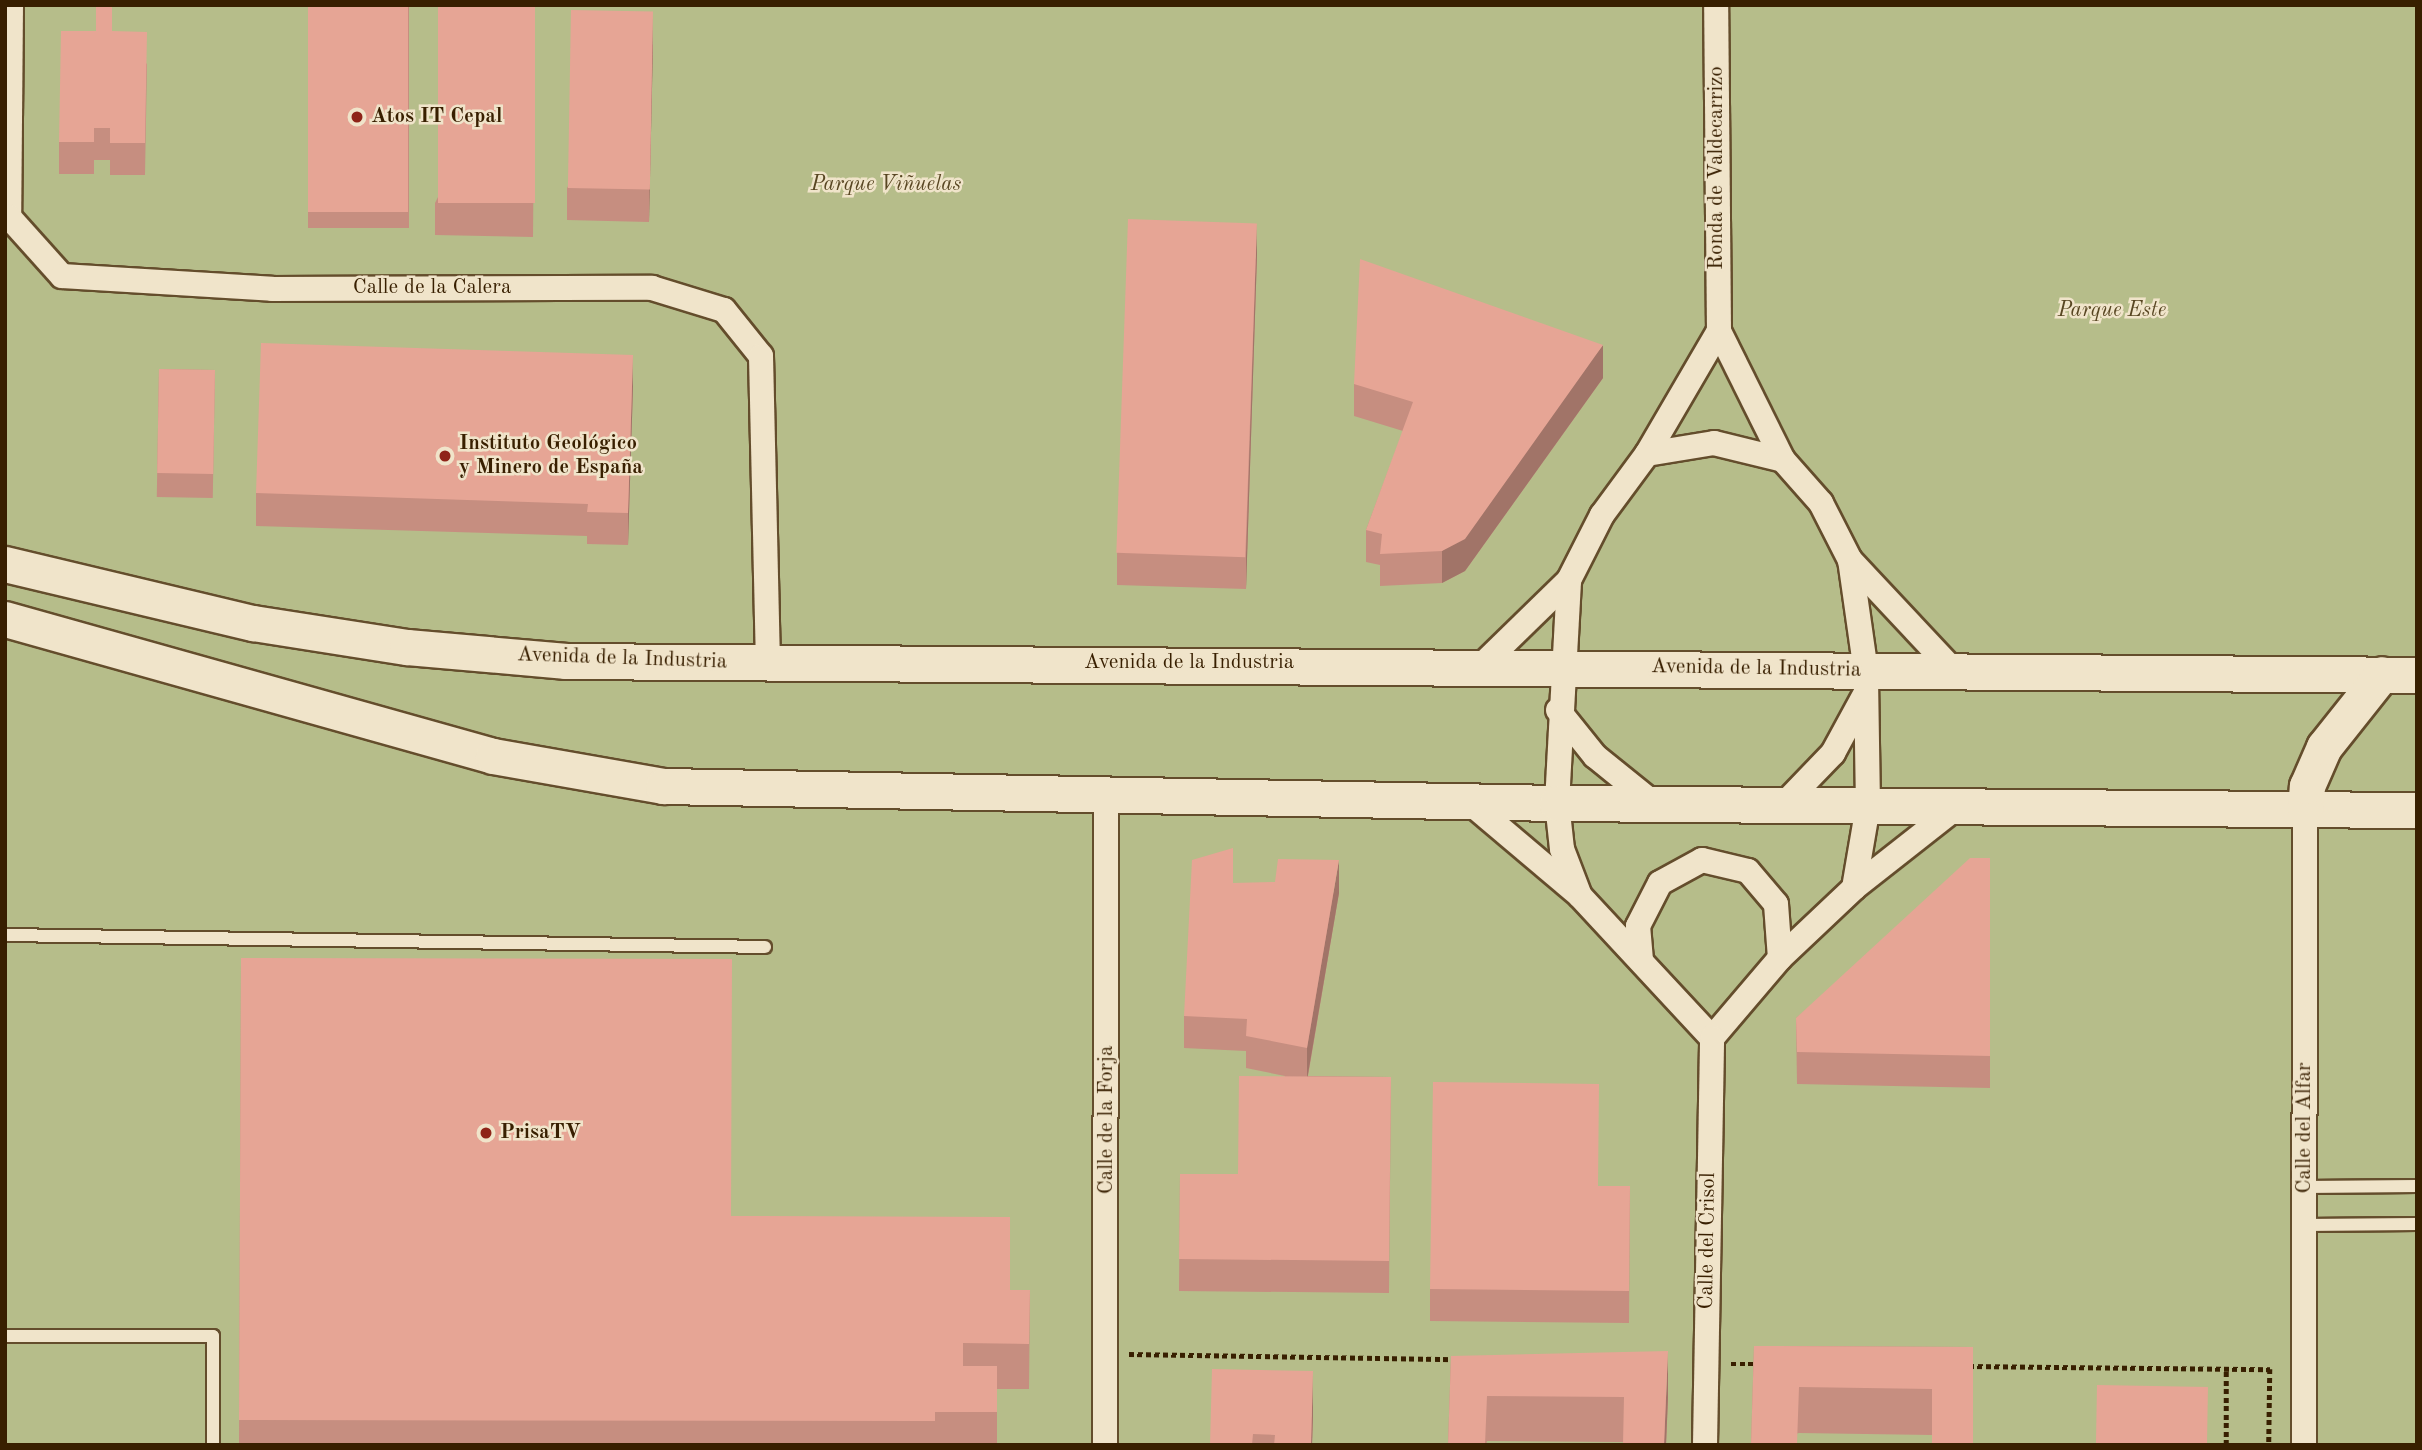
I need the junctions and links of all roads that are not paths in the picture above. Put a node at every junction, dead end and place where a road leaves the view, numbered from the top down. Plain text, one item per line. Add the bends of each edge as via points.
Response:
1 (11, 5) edge
2 (1716, 5) edge
3 (1719, 331) junction
4 (1647, 454) junction
5 (1783, 460) junction
6 (1850, 560) junction
7 (5, 564) edge
8 (1569, 580) junction
9 (5, 619) edge
10 (768, 663) junction
11 (1483, 664) junction
12 (1564, 665) junction
13 (1952, 669) junction
14 (2382, 674) junction
15 (2417, 675) edge
16 (1865, 684) junction
17 (1558, 710) junction
18 (1106, 795) junction
19 (1468, 802) junction
20 (1557, 803) junction
21 (1653, 803) junction
22 (1784, 804) junction
23 (1868, 806) junction
24 (1956, 807) junction
25 (2417, 810) edge
26 (2305, 812) junction
27 (1854, 888) junction
28 (1580, 896) junction
29 (5, 935) edge
30 (765, 947) dead end
31 (1780, 958) junction
32 (1641, 960) junction
33 (1712, 1038) junction
34 (2417, 1186) edge
35 (2305, 1187) junction
36 (2417, 1224) edge
37 (2305, 1225) junction
38 (5, 1336) edge
39 (213, 1445) edge
40 (1105, 1445) edge
41 (1705, 1445) edge
42 (2304, 1445) edge

1 - 10 street, Calle de la Calera via 9,217 62,276 272,289 652,288 724,310 761,356
2 - 3 street, Ronda de Valdecarrizo
3 - 4 street
3 - 5 street
4 - 5 street via 1714,443
4 - 8 street via 1602,515
5 - 6 street via 1821,503
6 - 13 street
6 - 16 street
7 - 10 street, Avenida de la Industria via 253,623 407,648 566,661
8 - 11 street
8 - 12 street
9 - 18 street via 493,756 663,786
10 - 11 street, Avenida de la Industria
11 - 12 street, Avenida de la Industria
12 - 16 street, Avenida de la Industria
12 - 17 street
13 - 14 street, Avenida de la Industria
13 - 16 street, Avenida de la Industria
14 - 15 street, Avenida de la Industria
14 - 26 street via 2324,747 2307,786
16 - 22 street via 1833,753
16 - 23 street
17 - 20 street
17 - 21 street via 1595,757
18 - 19 street
18 - 40 street, Calle de la Forja
19 - 20 street
19 - 28 street
20 - 21 street
20 - 28 street via 1562,849
21 - 22 street
22 - 23 street
23 - 24 street
23 - 27 street
24 - 26 street
24 - 27 street
25 - 26 street
26 - 35 street, Calle del Alfar
27 - 31 street
28 - 32 street
29 - 30 lane
31 - 32 street via 1776,904 1748,871 1702,860 1660,883 1638,926
31 - 33 street
32 - 33 street
33 - 41 street, Calle del Crisol
34 - 35 lane
35 - 37 street, Calle del Alfar
36 - 37 lane
37 - 42 street, Calle del Alfar
38 - 39 lane via 213,1336

